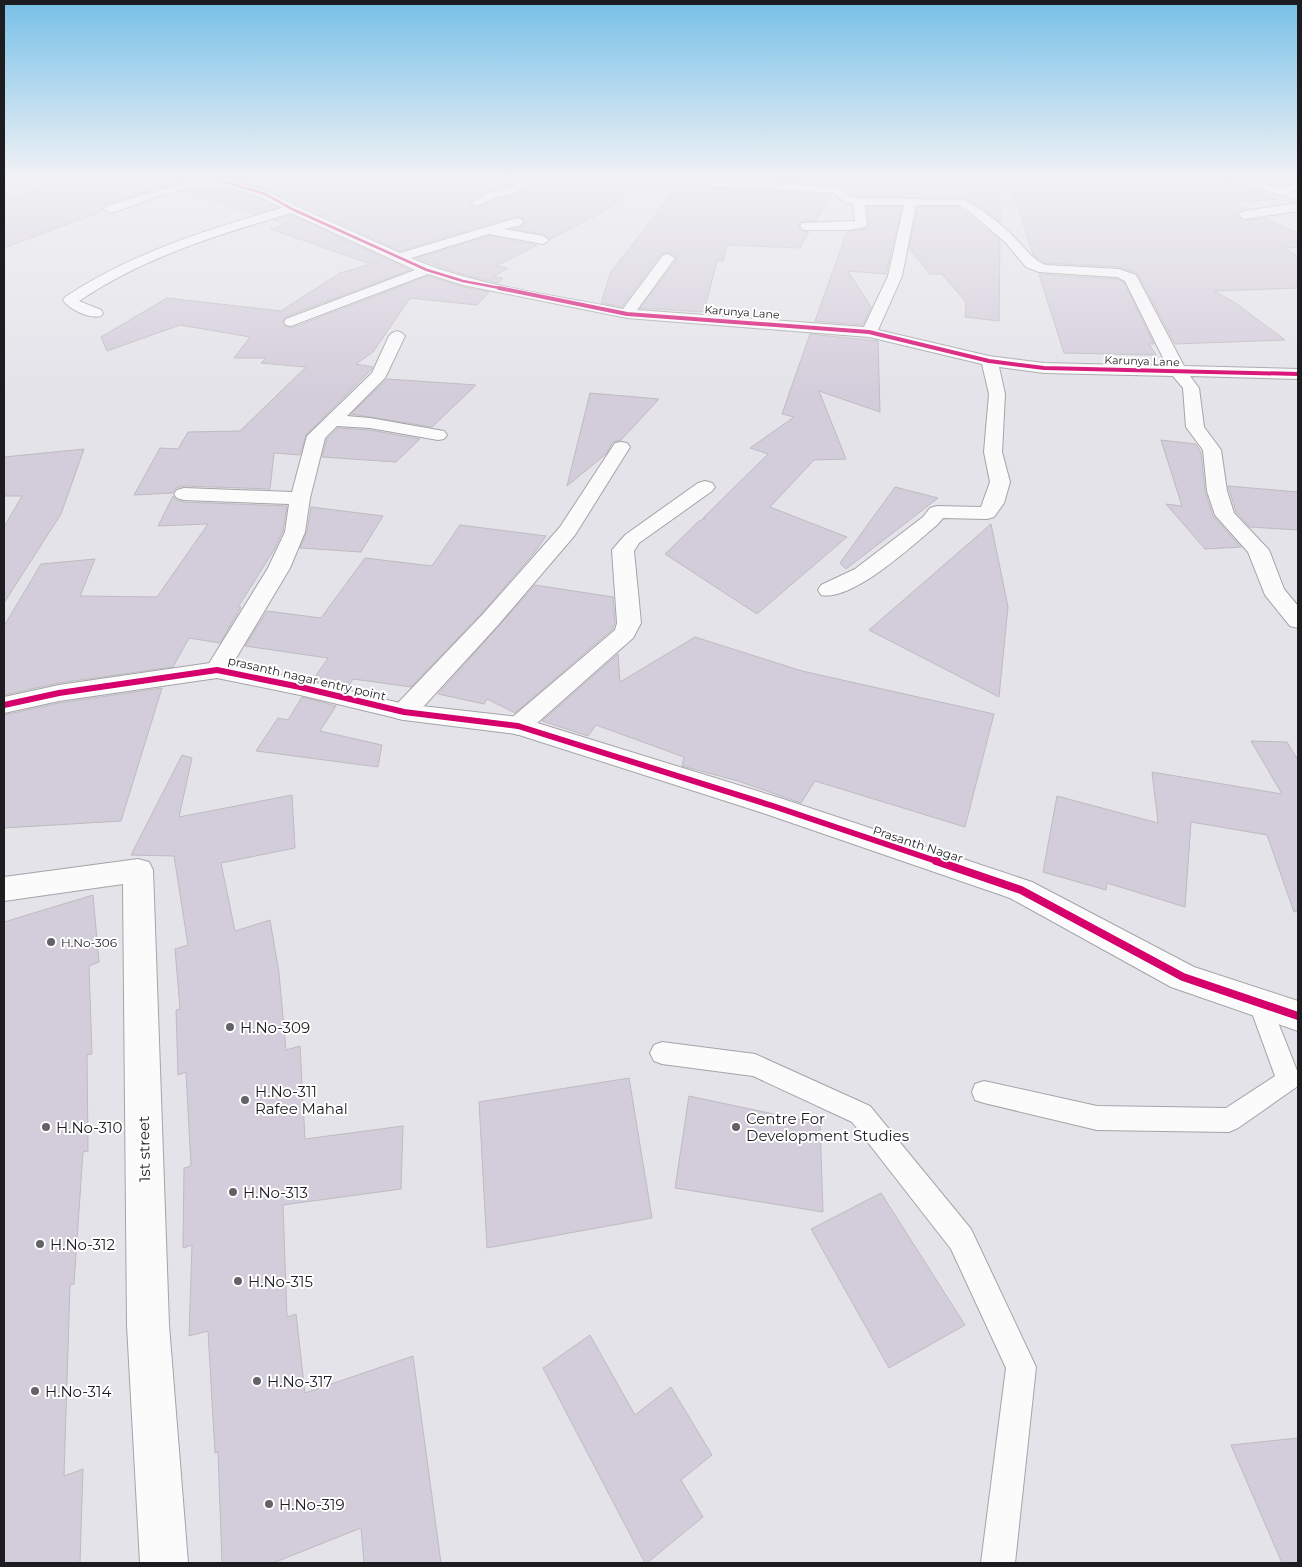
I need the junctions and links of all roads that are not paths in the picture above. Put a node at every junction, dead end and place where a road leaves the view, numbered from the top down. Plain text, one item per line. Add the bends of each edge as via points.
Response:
1 (164, 249) edge
2 (382, 249) edge
3 (426, 249) edge
4 (901, 249) edge
5 (1019, 249) edge
6 (400, 257) junction
7 (668, 258) dead end
8 (427, 270) junction
9 (96, 312) dead end
10 (627, 314) junction
11 (291, 322) dead end
12 (869, 332) junction
13 (397, 336) dead end
14 (989, 361) junction
15 (1179, 372) junction
16 (1298, 374) edge
17 (332, 420) junction
18 (438, 435) dead end
19 (621, 447) dead end
20 (705, 488) dead end
21 (184, 494) dead end
22 (300, 498) junction
23 (829, 590) dead end
24 (1298, 621) edge
25 (217, 670) junction
26 (4, 705) edge
27 (404, 712) junction
28 (518, 726) junction
29 (4, 889) edge
30 (1259, 1002) junction
31 (1298, 1016) edge
32 (662, 1053) dead end
33 (984, 1092) dead end
34 (164, 1563) edge
35 (998, 1563) edge

1 - 9 street via 111,274 70,300
2 - 6 street, Karunya Lane
3 - 6 street
4 - 12 street via 895,276
5 - 15 street via 1031,264 1044,269 1119,273 1131,278
6 - 8 street, Karunya Lane
7 - 10 street
8 - 10 street, Karunya Lane via 463,281
8 - 11 street
10 - 12 street, Karunya Lane
12 - 14 street, Karunya Lane
13 - 17 street via 379,375
14 - 15 street, Karunya Lane via 1044,368
14 - 23 street via 997,394 993,452 1000,482 994,503 987,513 937,512 862,574
15 - 16 street, Karunya Lane
15 - 24 street via 1191,388 1195,427 1212,450 1217,491 1225,515 1258,550 1273,590
17 - 18 street
17 - 22 street via 316,436
19 - 27 street via 568,531
20 - 28 street via 632,539 623,550 629,623 625,633
21 - 22 street
22 - 25 street via 295,532 278,568
25 - 26 street, prasanth nagar entry point via 59,693
25 - 27 street, prasanth nagar entry point
27 - 28 street, prasanth nagar entry point
28 - 30 street, Prasanth Nagar via 773,806 1020,890 1183,977
29 - 34 street, 1st street via 138,870 148,1325
30 - 31 street, Prasanth Nagar
30 - 33 lane via 1289,1080 1229,1120 1097,1118
32 - 35 lane via 755,1065 861,1114 961,1239 1021,1367

